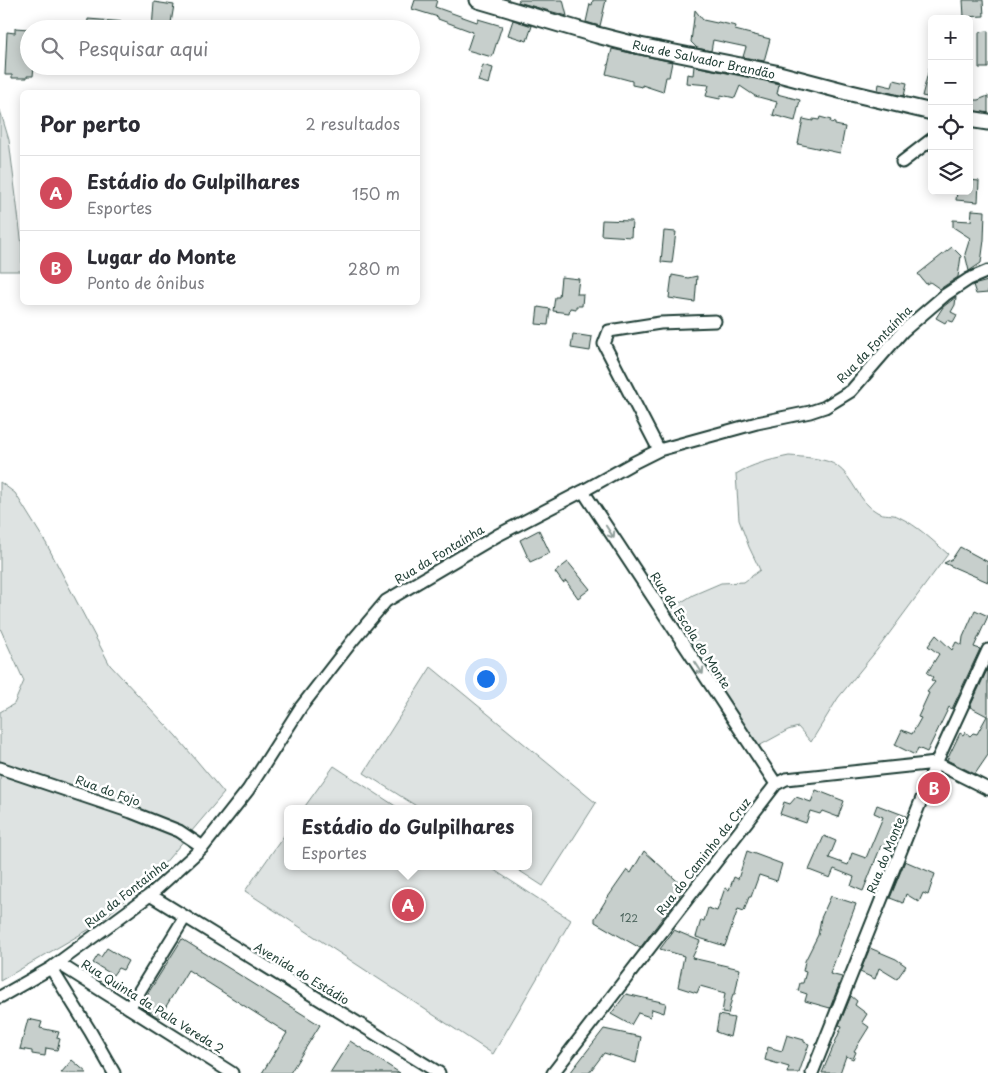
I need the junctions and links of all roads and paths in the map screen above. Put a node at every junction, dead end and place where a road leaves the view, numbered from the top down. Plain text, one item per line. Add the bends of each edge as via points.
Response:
1 (478, 0) edge
2 (928, 111) edge
3 (973, 120) edge
4 (988, 122) edge
5 (928, 142) edge
6 (902, 162) dead end
7 (988, 271) edge
8 (715, 321) dead end
9 (658, 450) junction
10 (584, 491) junction
11 (988, 650) edge
12 (936, 764) junction
13 (0, 768) edge
14 (776, 784) junction
15 (988, 789) edge
16 (203, 847) junction
17 (150, 896) junction
18 (185, 917) junction
19 (55, 965) junction
20 (0, 998) edge
21 (129, 1008) junction
22 (114, 1073) edge
23 (232, 1073) edge
24 (439, 1073) edge
25 (553, 1073) edge
26 (812, 1073) edge

1 - 2 main road, Rua de Salvador Brandão via 640,46
3 - 4 main road
5 - 6 street
7 - 9 street, Rua da Fontaínha via 945,295 903,331 851,391 825,407
8 - 9 street via 609,331 604,344
9 - 10 street, Rua da Fontaínha
10 -> 14 street, Rua da Escola do Monte
10 - 16 street, Rua da Fontaínha via 498,535 386,601 301,707 248,790
11 - 12 street, Rua do Monte
12 - 14 street via 786,779
12 - 15 street
12 - 26 street, Rua do Monte
13 - 16 street, Rua do Fojo via 131,812 179,831
14 - 25 street, Rua do Caminho da Cruz
16 - 17 street, Rua da Fontaínha
17 - 18 street, Avenida do Estádio
17 - 19 street, Rua da Fontaínha
18 - 21 street
18 - 24 street, Avenida do Estádio
19 - 20 street, Rua da Fontaínha
19 - 21 street, Rua Quinta da Pala Vereda 2
19 - 22 street
21 - 23 street, Rua Quinta da Pala Vereda 2

